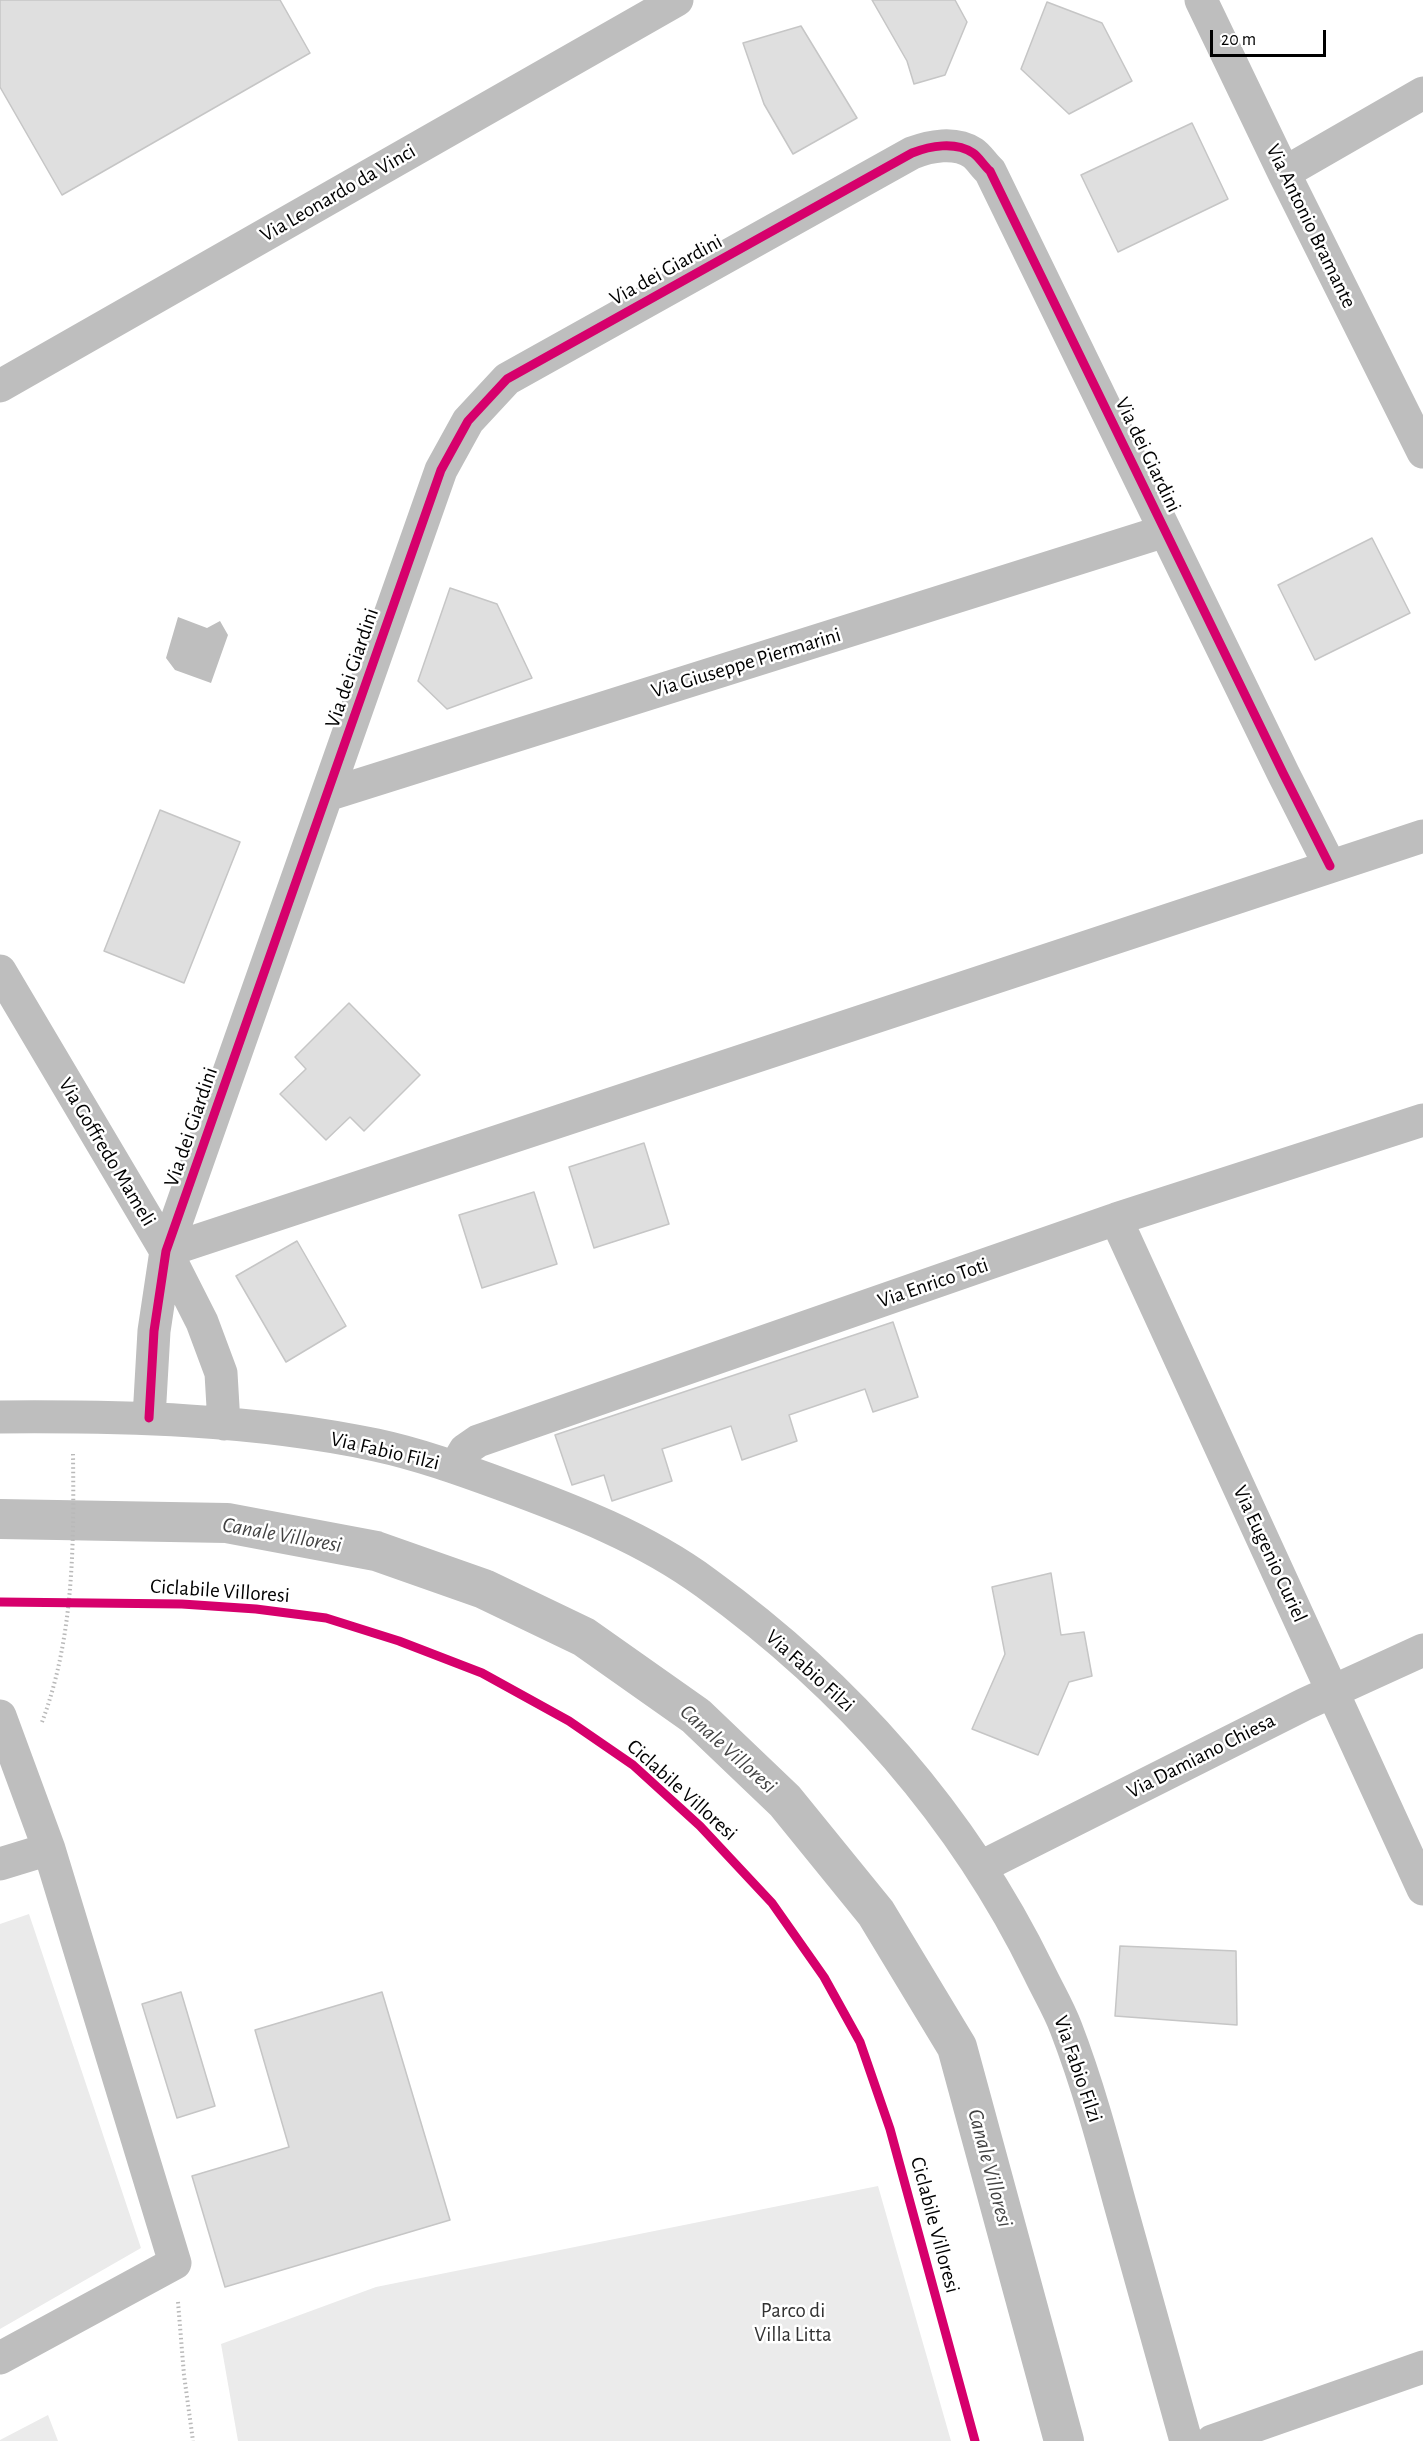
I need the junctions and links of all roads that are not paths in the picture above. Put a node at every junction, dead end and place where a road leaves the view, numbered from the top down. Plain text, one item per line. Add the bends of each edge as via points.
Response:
1 (677, 0) edge
2 (1200, 0) edge
3 (1423, 93) edge
4 (1284, 173) junction
5 (0, 386) edge
6 (1423, 452) edge
7 (1165, 531) junction
8 (327, 795) junction
9 (1423, 836) edge
10 (1330, 866) junction
11 (0, 971) edge
12 (1423, 1120) edge
13 (1116, 1220) junction
14 (166, 1251) junction
15 (0, 1417) edge
16 (149, 1418) junction
17 (224, 1424) junction
18 (455, 1467) junction
19 (1423, 1650) edge
20 (1333, 1691) junction
21 (0, 1716) edge
22 (49, 1849) junction
23 (0, 1864) edge
24 (981, 1867) junction
25 (1423, 1889) edge
26 (0, 2358) edge
27 (1423, 2367) edge
28 (1186, 2441) edge
29 (1212, 2441) edge

1 - 5 street, Via Leonardo da Vinci
2 - 4 street, Via Antonio Bramante
3 - 4 street
4 - 6 street, Via Antonio Bramante
7 - 8 street, Via Giuseppe Piermarini
7 - 8 street, Via dei Giardini via 990,171 972,153 947,146 927,147 507,379 499,387 468,421 441,470
7 - 10 street, Via dei Giardini
8 - 14 street, Via dei Giardini
9 - 10 street
10 - 14 street
11 - 14 street, Via Goffredo Mameli
12 - 13 street, Via Enrico Toti
13 - 18 street, Via Enrico Toti via 478,1441 465,1450
13 - 20 street, Via Eugenio Curiel
14 - 16 street, Via Goffredo Mameli via 154,1331
14 - 17 street via 202,1322 221,1373
15 - 16 street, Via Fabio Filzi
16 - 17 street, Via Fabio Filzi
17 - 18 street, Via Fabio Filzi via 377,1445
18 - 24 street, Via Fabio Filzi via 625,1534 704,1581 784,1645 873,1728 924,1787
19 - 20 street, Via Damiano Chiesa
20 - 24 street, Via Damiano Chiesa
20 - 25 street, Via Eugenio Curiel
21 - 22 street
22 - 23 street
22 - 26 street via 175,2263
24 - 28 street, Via Fabio Filzi via 1020,1932 1065,2026 1096,2119
27 - 29 street

